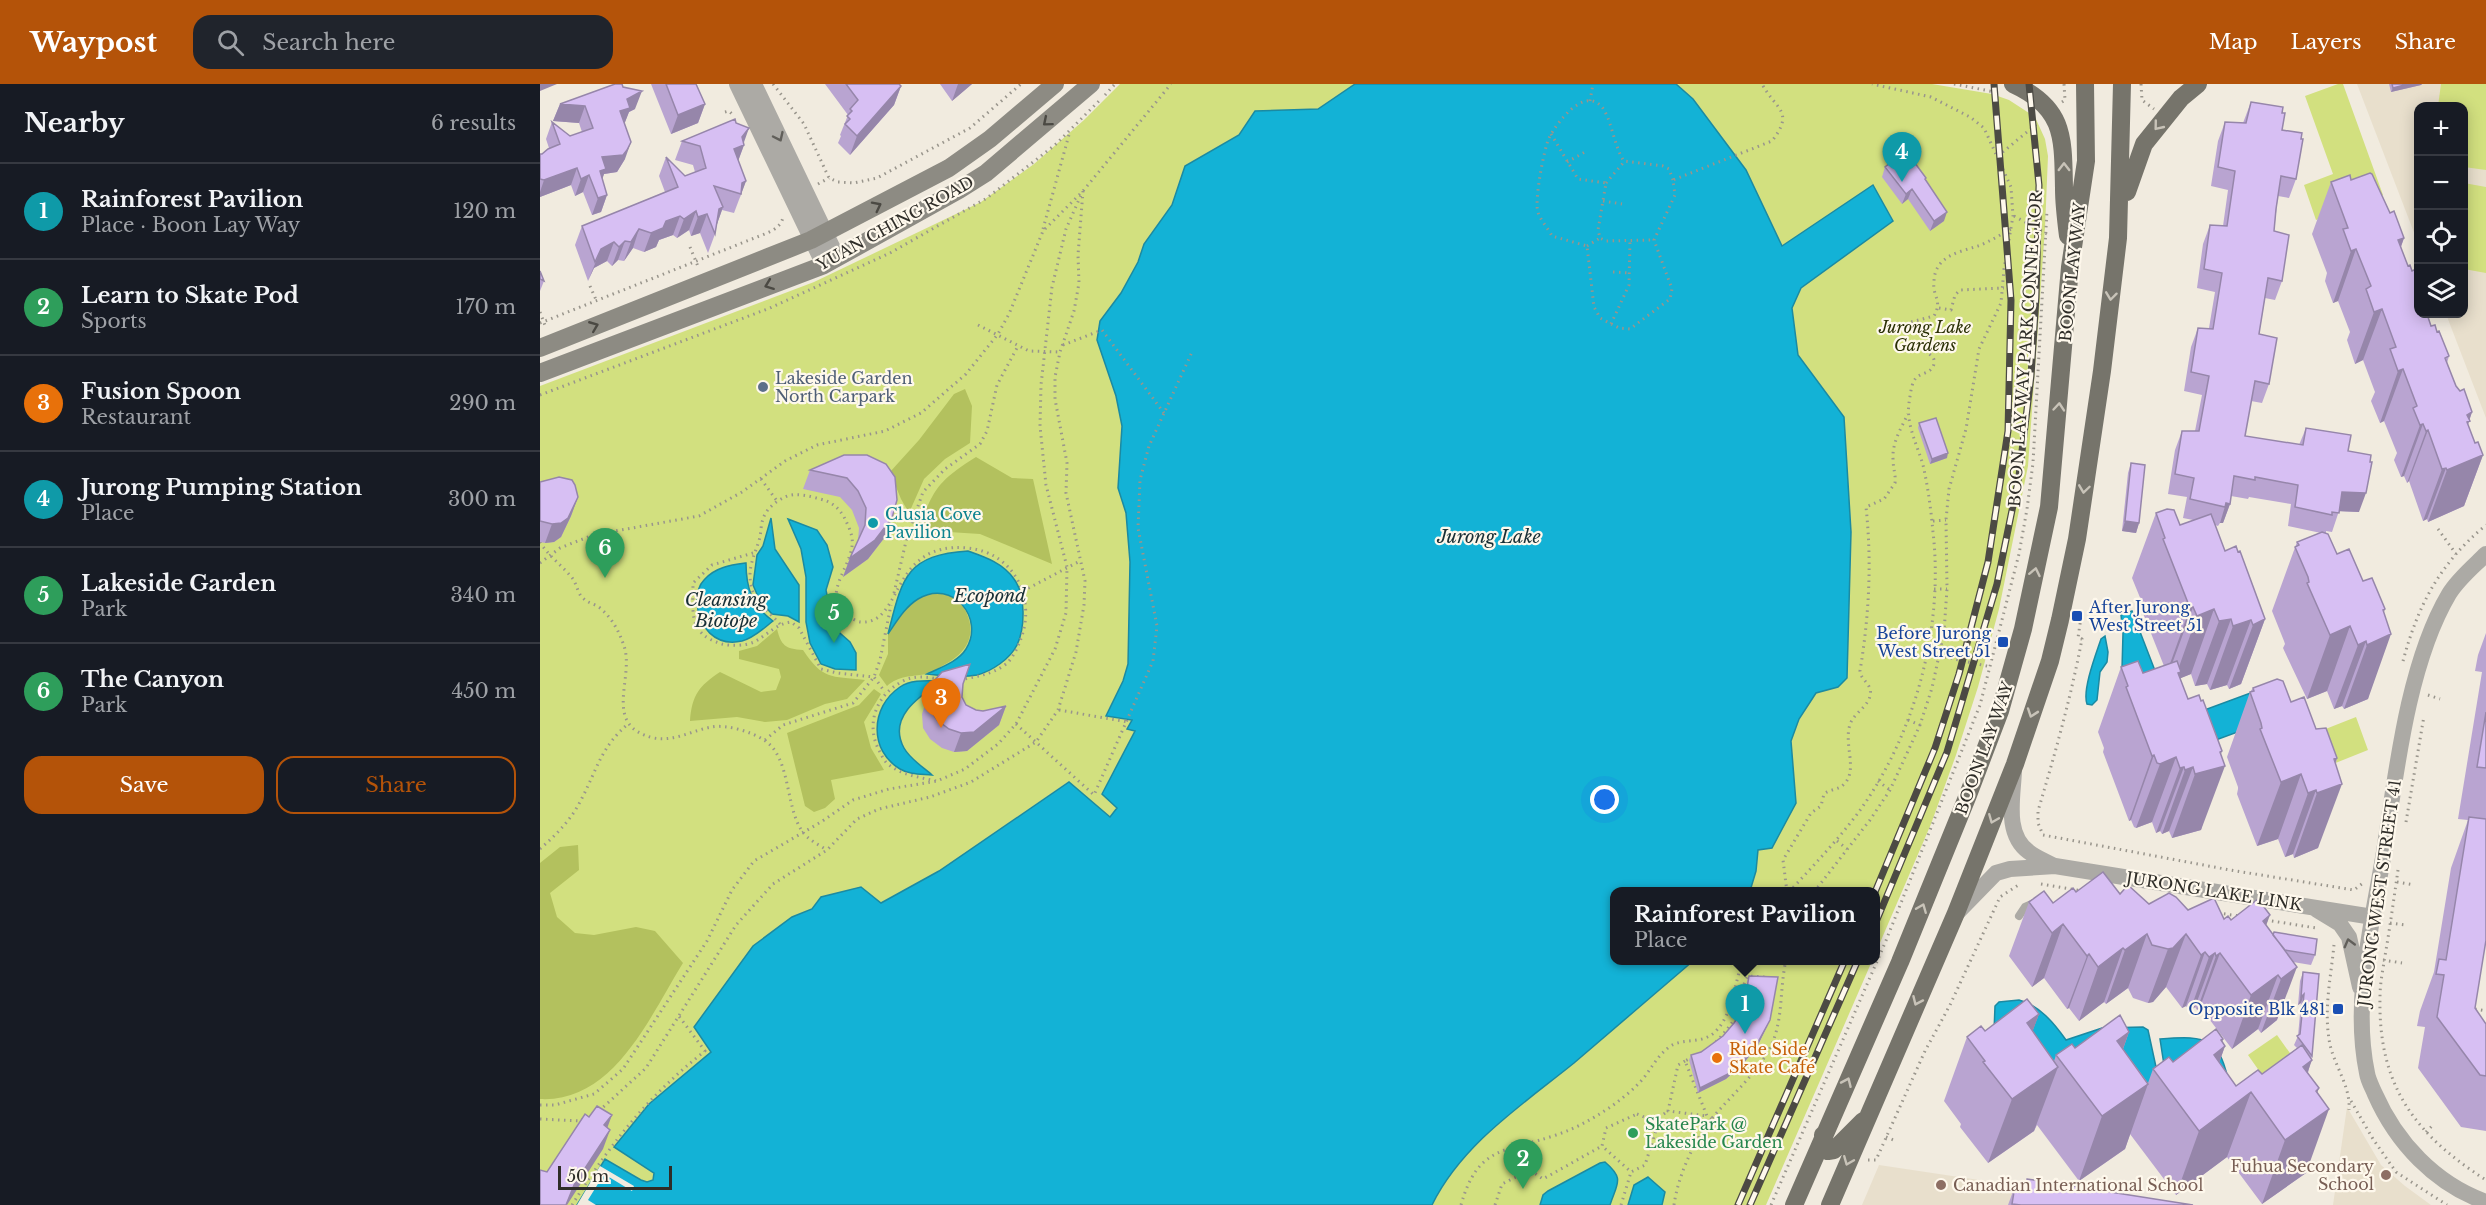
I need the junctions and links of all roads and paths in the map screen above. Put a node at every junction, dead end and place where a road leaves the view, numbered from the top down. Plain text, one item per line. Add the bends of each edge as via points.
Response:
1 (737, 84) edge
2 (754, 84) edge
3 (773, 84) edge
4 (1022, 84) edge
5 (1055, 84) edge
6 (1091, 84) edge
7 (1171, 84) edge
8 (1593, 84) edge
9 (1762, 84) edge
10 (1872, 84) edge
11 (1954, 84) edge
12 (2085, 84) edge
13 (2122, 84) edge
14 (2198, 84) edge
15 (2011, 90) edge
16 (1590, 101) junction
17 (2035, 114) dead end
18 (2041, 121) junction
19 (2044, 128) dead end
20 (1070, 131) dead end
21 (1551, 135) junction
22 (1585, 152) dead end
23 (1998, 157) junction
24 (961, 160) junction
25 (1624, 161) junction
26 (1567, 162) junction
27 (975, 180) junction
28 (1673, 180) junction
29 (1606, 183) junction
30 (1083, 191) junction
31 (1603, 201) junction
32 (2048, 202) dead end
33 (1623, 204) dead end
34 (785, 210) dead end
35 (2013, 216) junction
36 (2011, 229) junction
37 (1043, 231) junction
38 (2047, 234) junction
39 (818, 236) junction
40 (1600, 238) junction
41 (2118, 238) junction
42 (1630, 240) junction
43 (1654, 240) junction
44 (1587, 246) junction
45 (690, 247) dead end
46 (696, 260) junction
47 (830, 261) junction
48 (2070, 267) junction
49 (700, 270) dead end
50 (1613, 272) dead end
51 (1630, 273) junction
52 (590, 286) dead end
53 (2004, 288) junction
54 (597, 302) junction
55 (1939, 308) junction
56 (600, 309) dead end
57 (540, 312) edge
58 (542, 322) edge
59 (1611, 324) junction
60 (978, 325) dead end
61 (547, 330) dead end
62 (998, 334) junction
63 (1062, 345) junction
64 (1018, 346) junction
65 (540, 348) edge
66 (1045, 351) junction
67 (1060, 352) junction
68 (1192, 352) dead end
69 (540, 373) edge
70 (1164, 413) junction
71 (1909, 413) junction
72 (760, 479) junction
73 (777, 501) junction
74 (1946, 520) junction
75 (1932, 521) junction
76 (2486, 525) edge
77 (2438, 529) dead end
78 (540, 542) edge
79 (753, 553) junction
80 (2456, 554) junction
81 (2486, 554) edge
82 (549, 556) junction
83 (1080, 561) junction
84 (540, 563) edge
85 (1067, 567) junction
86 (1934, 589) junction
87 (1947, 590) junction
88 (1023, 591) junction
89 (892, 603) junction
90 (2081, 617) dead end
91 (780, 624) junction
92 (1927, 653) junction
93 (1940, 656) junction
94 (2402, 662) dead end
95 (1991, 667) junction
96 (874, 677) junction
97 (941, 679) edge
98 (964, 679) edge
99 (2429, 686) dead end
100 (885, 693) junction
101 (2428, 695) junction
102 (2440, 699) dead end
103 (1058, 710) junction
104 (1907, 720) junction
105 (1128, 722) junction
106 (629, 723) junction
107 (1016, 724) junction
108 (1920, 725) junction
109 (765, 740) junction
110 (1036, 742) junction
111 (2015, 764) junction
112 (1878, 781) junction
113 (937, 782) junction
114 (1890, 790) junction
115 (2405, 830) dead end
116 (802, 833) junction
117 (1837, 841) junction
118 (540, 849) edge
119 (1847, 849) junction
120 (827, 850) junction
121 (2400, 860) dead end
122 (2055, 866) junction
123 (2367, 874) dead end
124 (2026, 882) dead end
125 (2397, 882) junction
126 (2037, 883) dead end
127 (2414, 885) dead end
128 (1787, 887) edge
129 (1792, 887) edge
130 (1817, 887) edge
131 (2091, 892) edge
132 (2051, 903) edge
133 (2310, 906) junction
134 (2211, 912) edge
135 (1956, 913) junction
136 (2019, 916) dead end
137 (2244, 917) edge
138 (2373, 917) junction
139 (2255, 919) edge
140 (2390, 922) junction
141 (2405, 925) dead end
142 (2325, 930) dead end
143 (2330, 937) dead end
144 (1880, 955) edge
145 (2385, 961) junction
146 (2402, 963) dead end
147 (1741, 965) edge
148 (1785, 965) edge
149 (1876, 965) edge
150 (1782, 980) junction
151 (2362, 997) junction
152 (2475, 1009) edge
153 (2486, 1011) edge
154 (678, 1015) junction
155 (1725, 1018) junction
156 (1733, 1022) junction
157 (1708, 1048) edge
158 (1699, 1054) edge
159 (1685, 1061) junction
160 (2350, 1099) junction
161 (540, 1105) edge
162 (1668, 1110) junction
163 (2349, 1110) dead end
164 (1707, 1116) junction
165 (1866, 1117) junction
166 (540, 1119) edge
167 (1711, 1119) junction
168 (1654, 1120) junction
169 (2432, 1126) dead end
170 (2426, 1132) junction
171 (1823, 1136) junction
172 (1886, 1137) junction
173 (1535, 1141) junction
174 (1896, 1141) dead end
175 (1602, 1146) junction
176 (1864, 1169) dead end
177 (1530, 1170) junction
178 (1631, 1172) junction
179 (2486, 1180) edge
180 (2486, 1202) edge
181 (572, 1205) edge
182 (1461, 1205) edge
183 (1495, 1205) edge
184 (1621, 1205) edge
185 (1674, 1205) edge
186 (1771, 1205) edge
187 (1794, 1205) edge
188 (1830, 1205) edge
189 (2447, 1205) edge

1 - 39 street
2 -> 39 street
3 - 4 path via 804,123 829,178 854,183 877,178 969,128
5 - 24 street, YUAN CHING ROAD
6 -> 27 street, YUAN CHING ROAD
7 - 30 path
8 - 16 path
9 - 28 path via 1782,109 1784,118 1772,141
10 - 23 path via 1931,97 1963,113 1984,128
11 - 15 path
12 - 48 main road, BOON LAY WAY via 2085,160
13 - 41 main road, BOON LAY WAY
14 -> 41 main road via 2181,98 2144,144 2133,171
48 -> 15 main road via 2061,131 2052,111 2040,99
16 - 21 path via 1575,105
16 - 25 path via 1603,108
17 - 18 path
18 - 19 path
18 - 23 path
20 - 37 path
21 - 26 path
21 - 44 path via 1537,211 1552,236
22 - 26 path
23 - 35 path via 2011,187
24 - 27 street
39 -> 24 street, YUAN CHING ROAD
25 - 28 path via 1663,166 1669,169
25 - 29 path
26 - 29 path via 1578,179
27 - 47 street, YUAN CHING ROAD
28 - 43 path via 1675,195
29 - 31 path
30 - 37 path
30 - 63 path via 1079,283
30 - 66 path via 1066,229 1052,287
31 - 33 path
31 - 40 path
32 - 38 path, BOON LAY WAY PARK CONNECTOR
34 - 46 path via 782,222 774,229
35 - 36 path
35 - 38 path
36 - 53 path
36 - 55 path via 1978,246 1960,250 1939,266 1933,291
37 - 62 path
38 - 95 path, BOON LAY WAY PARK CONNECTOR via 2027,509
39 - 47 street
65 -> 39 street, YUAN CHING ROAD
40 - 42 path
40 - 44 path
41 -> 111 main road, BOON LAY WAY via 2077,539 2050,661
42 - 43 path
42 - 51 path
43 - 59 path via 1672,289 1670,299 1635,327 1624,329
44 - 59 path via 1594,307 1600,318
45 - 46 path
46 - 49 path
46 - 54 path
47 -> 69 street, YUAN CHING ROAD
171 -> 48 main road, BOON LAY WAY via 1900,962 2000,711 2023,629 2049,507
50 - 51 path
51 - 59 path via 1629,285
52 - 54 path
53 - 55 path via 1960,290 1951,310
53 - 74 path via 1975,363 1971,404 1949,489
54 - 56 path
54 - 58 path
55 - 71 path via 1934,316 1911,322 1907,329 1911,347 1929,353 1934,359 1929,372 1913,381
57 - 58 path
58 - 61 path
60 - 62 path
62 - 64 path
62 - 72 path via 966,374 921,413 885,431 817,444
63 - 67 path
63 - 70 path via 1102,330
64 - 66 path
64 - 89 path via 997,385 987,431 980,444 945,469 923,492 907,537
66 - 67 path
66 - 85 path via 1040,426 1046,485
67 - 83 path via 1055,399 1067,463 1066,493
68 - 70 path
70 - 105 path via 1144,462 1137,508 1157,626 1154,661
71 - 75 path
71 - 128 path via 1894,446 1895,483 1884,499 1866,507 1870,582 1860,676 1868,683 1870,697 1847,734 1851,774 1844,784 1824,794 1821,806 1807,819 1783,860
72 - 73 path
72 - 82 path via 699,516 593,535
73 - 79 path via 763,517
73 - 89 path via 791,494 830,502 839,509 852,539 836,598 847,616 861,622 879,618
74 - 75 path
74 - 87 path
75 - 86 path
76 - 80 path
77 - 80 path
78 - 82 path
79 - 91 path via 751,586 763,608
79 - 91 path via 712,565 693,584 697,629 707,640 729,646 752,643
80 - 94 path via 2432,585 2412,628
81 - 138 street, JURONG WEST STREET 41 via 2449,594 2417,672
82 - 84 path
82 - 106 path via 574,580 582,598 599,607 617,627 628,665 621,706
83 - 85 path
83 - 103 path via 1085,581 1084,605 1076,652
85 - 88 path
85 - 107 path via 1066,613 1055,649
86 - 87 path
86 - 92 path
87 - 93 path
88 - 89 path via 1007,564 986,553 953,547 935,550 915,561
88 - 98 path via 1026,627 1017,649 1006,664 986,675
89 - 96 path
90 - 123 path via 2078,638 2082,639 2072,691 2038,811 2043,836 2354,890 2364,883
91 - 96 path via 791,622 799,628 821,669
92 - 93 path
92 - 104 path
93 - 95 path
93 - 108 path
95 - 144 path, BOON LAY WAY PARK CONNECTOR via 1980,705
96 - 100 path
96 - 109 path via 853,703 783,725
97 - 100 path via 918,676
99 - 101 path
100 - 113 path via 872,726 874,741 886,763 903,774
101 - 102 path
101 - 115 path
103 - 105 path
103 - 110 path
104 - 108 path
104 - 112 path
105 - 110 path via 1094,795
106 - 109 path via 655,738 670,739 714,726 740,730
106 - 118 path via 612,737 567,824
107 - 110 path
107 - 113 path via 998,744 965,769
108 - 114 path
109 - 116 path via 778,755
110 - 120 path via 970,782 858,819
111 - 122 street, JURONG LAKE LINK via 2012,825 2028,852
111 -> 135 main road, BOON LAY WAY
112 - 114 path
112 - 117 path
113 - 116 path via 889,789 853,800
114 - 119 path
116 - 120 path
116 - 161 path via 754,861 732,890 706,941 623,1069 594,1094
117 - 119 path
117 - 129 path
119 - 130 path
120 - 154 path via 773,884 736,925
121 - 125 path
122 - 133 street, JURONG LAKE LINK
122 - 135 street, JURONG LAKE LINK via 1996,873
124 - 172 path via 2001,897
125 - 127 path
125 - 140 path
126 - 131 path
132 - 136 lane via 2032,902
133 - 138 street, JURONG LAKE LINK
151 -> 133 street via 2349,937 2340,924
134 - 137 path
135 -> 165 main road, BOON LAY WAY
138 - 151 street, JURONG WEST STREET 41
139 - 142 path
140 - 141 path
140 - 145 path
143 - 160 path via 2334,944 2327,1012 2329,1041
145 - 146 path
145 - 170 path via 2380,994 2386,1058 2401,1101
147 - 155 path
148 - 150 path
149 - 186 path, BOON LAY WAY PARK CONNECTOR
150 - 156 path via 1748,976
150 - 167 path via 1778,1028 1768,1050 1743,1086
151 - 180 street, JURONG WEST STREET 41 via 2367,1076 2393,1129 2442,1179
152 - 153 path
154 - 166 path via 646,1068 602,1110 580,1121
154 - 181 path via 705,1051 647,1102 610,1146
155 - 156 path
155 - 173 path via 1702,1041 1671,1046 1629,1093 1583,1125
156 - 157 path
158 - 159 path
159 - 162 path via 1678,1065
159 - 164 path
160 - 163 path
160 - 189 path via 2396,1172
162 - 164 path
162 - 168 path
164 - 167 path
165 - 171 main road via 1834,1150 1828,1151
165 -> 188 main road, BOON LAY WAY
167 - 185 path via 1685,1167
168 - 175 path via 1637,1114 1606,1128
168 - 178 path via 1657,1127 1645,1166
169 - 170 path
170 - 179 path via 2457,1162
171 - 187 main road, BOON LAY WAY
172 - 174 path
172 - 176 path via 1876,1160 1868,1159
173 - 177 path
173 - 182 path via 1501,1150 1488,1158 1474,1173
175 - 177 path via 1543,1179
175 - 178 path
177 - 183 path via 1502,1184
178 - 184 path

